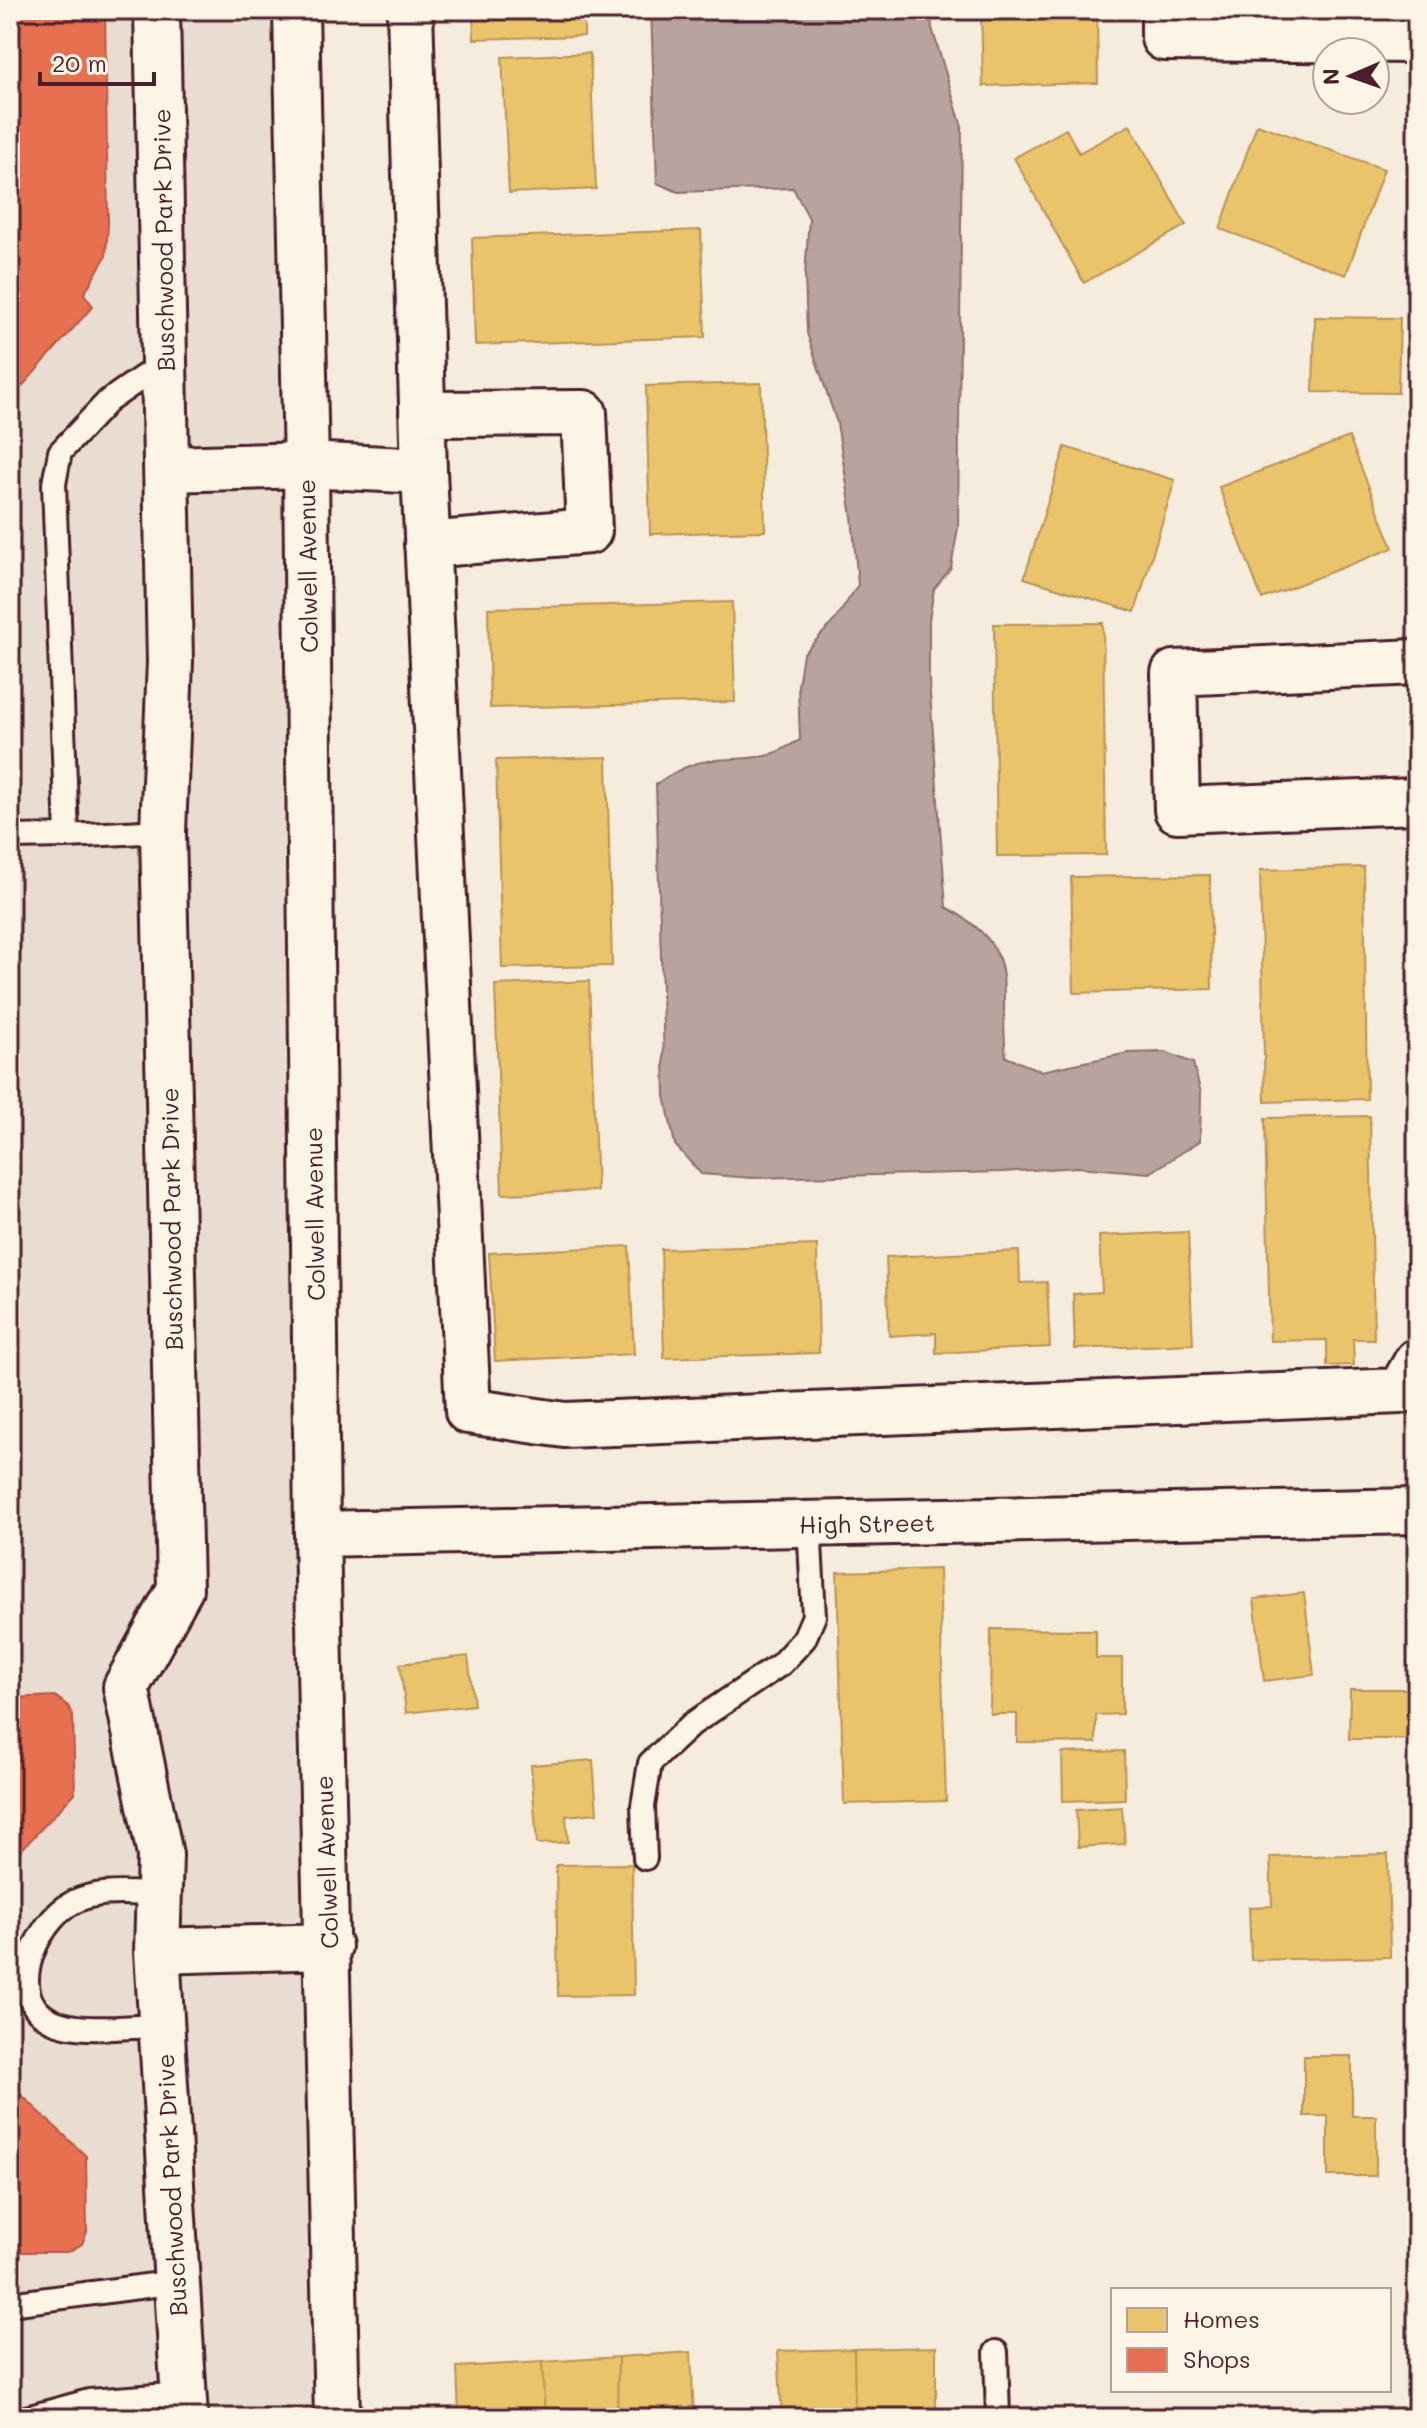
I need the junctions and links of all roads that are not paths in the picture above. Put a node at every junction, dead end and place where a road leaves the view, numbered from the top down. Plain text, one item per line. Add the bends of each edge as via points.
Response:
1 (157, 10) edge
2 (296, 10) edge
3 (410, 10) edge
4 (1164, 10) edge
5 (1417, 40) edge
6 (166, 361) junction
7 (422, 414) junction
8 (306, 465) junction
9 (168, 469) junction
10 (424, 471) junction
11 (427, 545) junction
12 (1417, 662) edge
13 (1417, 801) edge
14 (163, 831) junction
15 (67, 836) junction
16 (10, 837) edge
17 (1417, 1361) edge
18 (1417, 1511) edge
19 (809, 1524) junction
20 (317, 1534) junction
21 (645, 1858) dead end
22 (159, 1894) junction
23 (329, 1946) junction
24 (157, 1951) junction
25 (162, 2026) junction
26 (176, 2282) junction
27 (10, 2304) edge
28 (996, 2352) dead end
29 (185, 2406) edge
30 (26, 2418) edge
31 (337, 2418) edge
32 (998, 2418) edge

1 - 6 street, Buschwood Park Drive
2 - 8 street, Colwell Avenue
3 - 7 street
4 - 5 street via 1164,38
6 - 9 street, Buschwood Park Drive
6 - 15 lane via 108,401 60,452 54,484
7 - 10 street
7 - 11 street via 584,413 589,531
8 - 9 street
8 - 10 street
8 - 20 street, Colwell Avenue
9 - 14 street, Buschwood Park Drive via 170,662
10 - 11 street
11 - 17 street via 468,1411 565,1425 1400,1391
12 - 13 street via 1174,673 1177,810
14 - 15 lane
14 - 22 street, Buschwood Park Drive via 180,1589 126,1687 160,1855
15 - 16 lane
18 - 19 street, High Street
19 - 20 street, High Street
19 - 21 lane via 814,1616 804,1639 781,1664 692,1724 650,1763 643,1806
20 - 23 street, Colwell Avenue
22 - 24 street, Buschwood Park Drive
22 - 25 lane via 96,1895 56,1913 29,1954 28,1975 29,1994 40,2012 57,2023
23 - 24 street
23 - 31 street, Colwell Avenue
24 - 25 street, Buschwood Park Drive
25 - 26 street, Buschwood Park Drive
26 - 27 lane
26 - 29 street, Buschwood Park Drive
28 - 32 lane
29 - 30 lane via 89,2401

